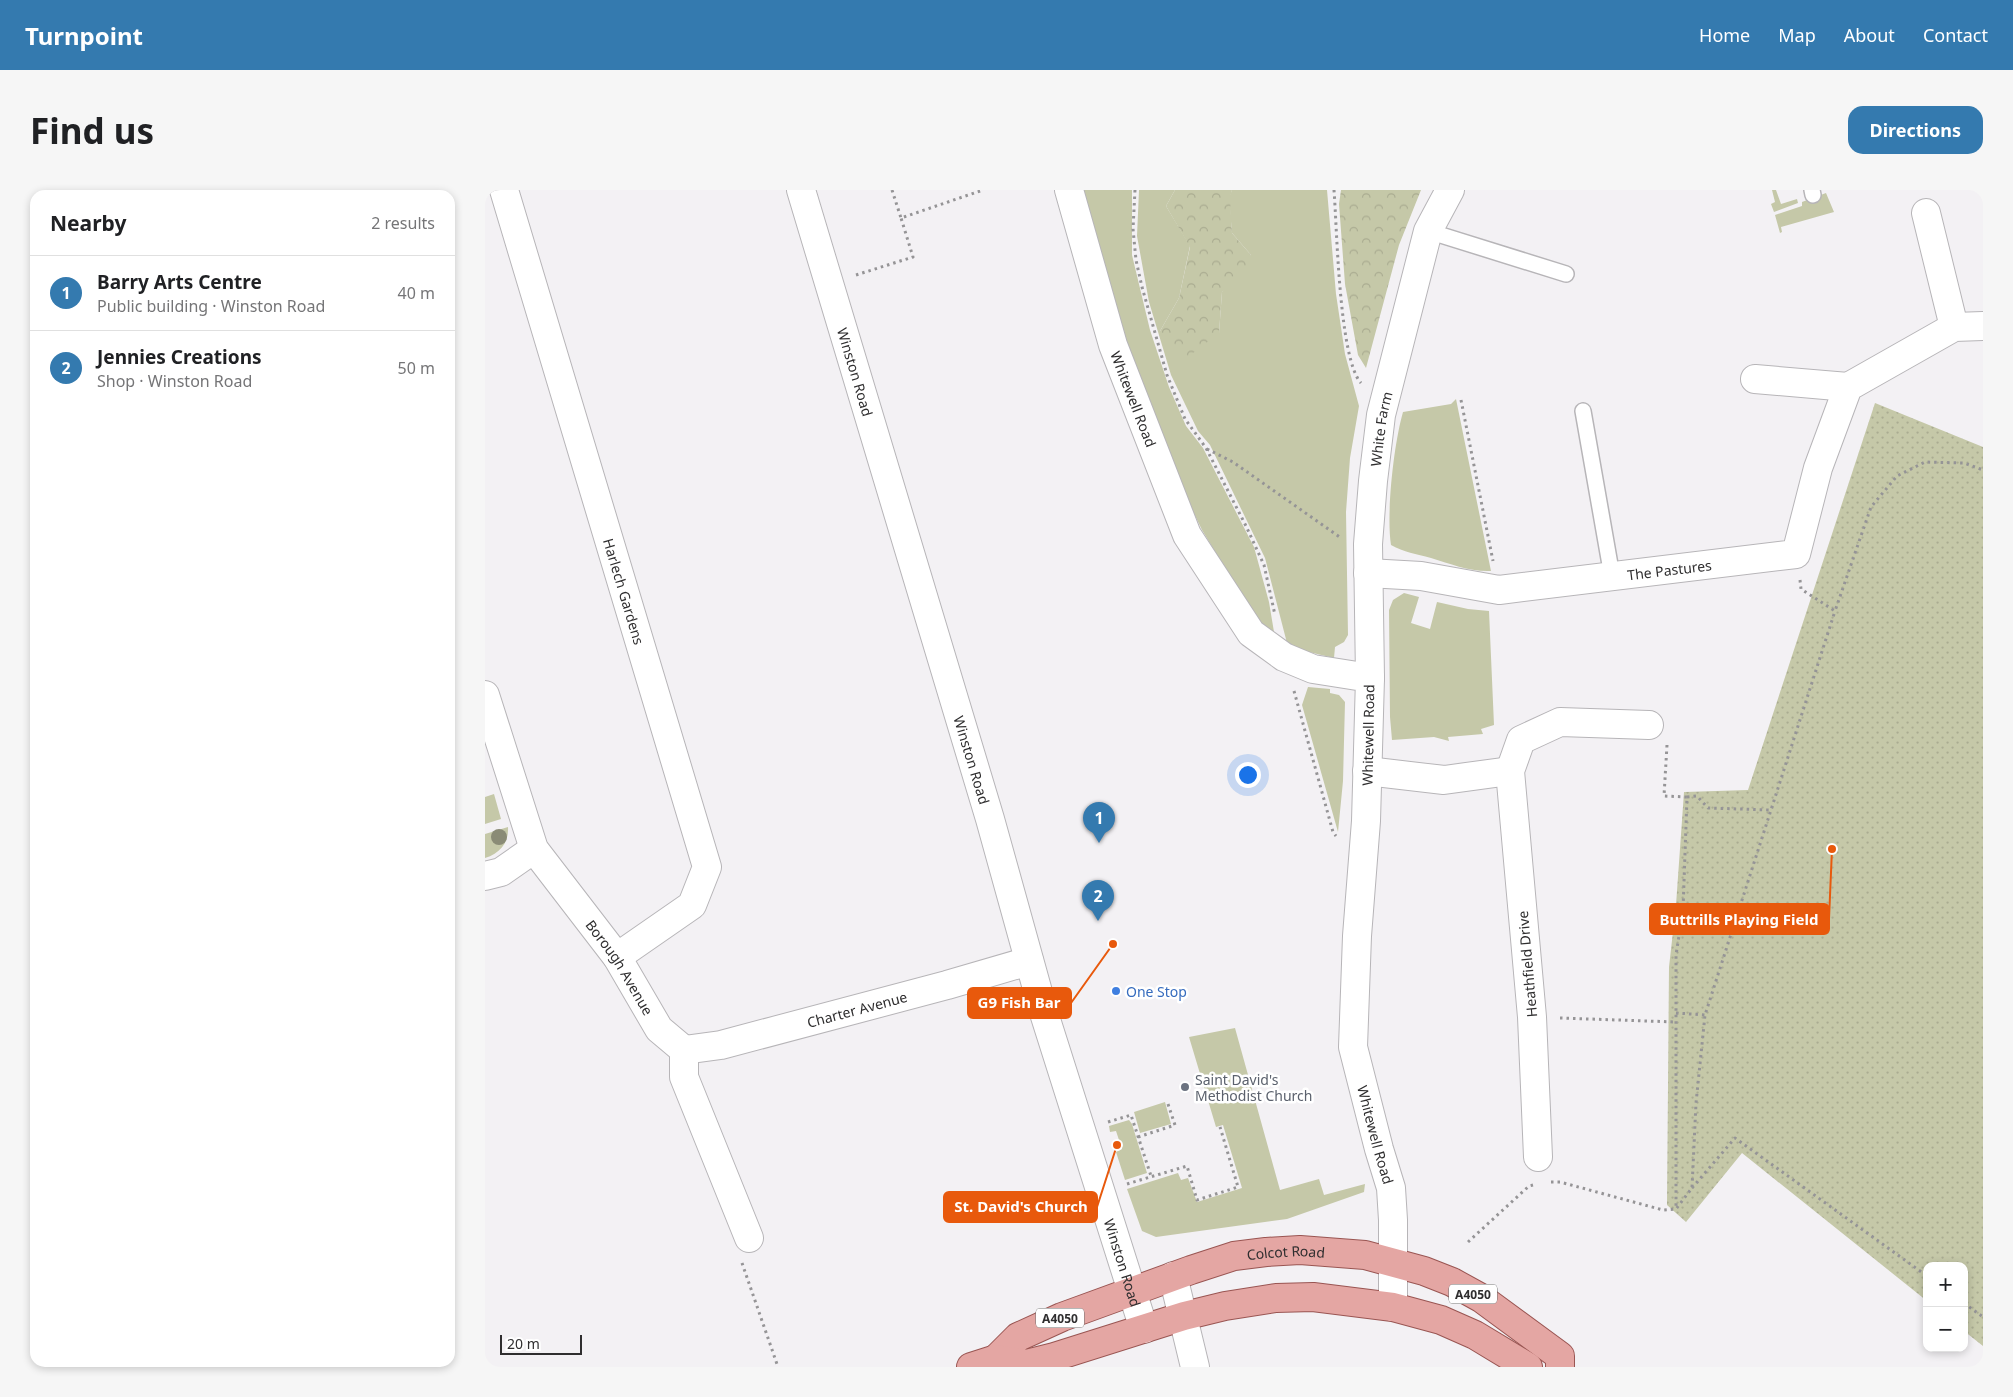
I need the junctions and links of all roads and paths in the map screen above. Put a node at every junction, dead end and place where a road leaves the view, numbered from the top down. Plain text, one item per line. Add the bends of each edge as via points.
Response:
1 (503, 190) edge
2 (801, 190) edge
3 (892, 190) edge
4 (983, 190) edge
5 (1069, 190) edge
6 (1135, 190) edge
7 (1334, 190) edge
8 (1450, 190) edge
9 (1926, 213) dead end
10 (901, 218) junction
11 (1428, 231) junction
12 (1566, 274) dead end
13 (830, 284) junction
14 (1983, 326) edge
15 (1954, 327) junction
16 (1755, 379) dead end
17 (1848, 387) junction
18 (1461, 400) dead end
19 (1583, 411) dead end
20 (1381, 415) junction
21 (1206, 448) junction
22 (1983, 470) edge
23 (1368, 544) junction
24 (1796, 554) junction
25 (1369, 573) junction
26 (1613, 576) junction
27 (1499, 590) junction
28 (1835, 612) junction
29 (1284, 657) junction
30 (1371, 678) junction
31 (485, 695) edge
32 (1649, 725) joint
33 (1367, 771) junction
34 (1510, 771) junction
35 (1687, 797) junction
36 (1771, 810) junction
37 (1338, 839) dead end
38 (534, 850) junction
39 (485, 876) edge
40 (617, 957) junction
41 (1029, 961) junction
42 (1676, 1013) junction
43 (1705, 1015) junction
44 (1532, 1017) junction
45 (1676, 1022) junction
46 (684, 1050) junction
47 (1167, 1101) dead end
48 (1221, 1127) dead end
49 (1081, 1131) junction
50 (1138, 1136) junction
51 (1540, 1170) joint
52 (1151, 1176) junction
53 (1125, 1184) dead end
54 (1536, 1184) dead end
55 (1692, 1188) junction
56 (1676, 1209) junction
57 (749, 1238) joint
58 (1468, 1242) dead end
59 (1394, 1262) junction
60 (1923, 1273) edge
61 (1173, 1276) junction
62 (1133, 1292) junction
63 (1968, 1306) edge
64 (1393, 1307) junction
65 (1183, 1316) junction
66 (1983, 1317) edge
67 (1144, 1329) junction
68 (996, 1359) junction
69 (778, 1367) edge
70 (971, 1367) edge
71 (1195, 1367) edge
72 (1528, 1367) edge
73 (1560, 1367) edge

1 - 40 street, Harlech Gardens via 707,867 692,905
2 - 13 street, Winston Road
3 - 10 path
4 - 10 path
5 - 29 street, Whitewell Road via 1113,345 1187,535 1251,633
6 - 21 path via 1133,229 1136,260 1147,304 1167,375 1185,419
7 - 20 path via 1345,337 1355,377 1368,391
8 - 11 street, White Farm
9 - 15 street
10 - 13 path via 913,258
11 - 12 lane
11 - 20 street, White Farm
13 - 41 street, Winston Road
14 - 15 street
15 - 17 street
16 - 17 street
17 - 24 street via 1818,468
18 - 27 path
19 - 26 lane
20 - 23 street, White Farm
21 - 23 path via 1233,462 1349,542
21 - 29 path via 1264,566
22 - 28 path via 1964,463 1925,462 1897,476 1871,507
23 - 25 street, White Farm
24 - 26 street, The Pastures
24 - 28 path via 1801,589
25 - 27 street, The Pastures via 1421,576
25 - 30 street, White Farm
26 - 27 street, The Pastures
28 - 36 path
29 - 30 street, Whitewell Road via 1313,669
29 - 37 path via 1333,832
30 - 33 street, Whitewell Road
31 - 38 street, Borough Avenue
32 - 34 street, Heathfield Drive via 1560,722 1521,740
32 - 35 path via 1662,729 1668,740 1664,796
33 - 34 street via 1444,780
33 - 59 street, Whitewell Road via 1353,1047 1391,1188
34 - 44 street, Heathfield Drive
35 - 36 path via 1697,796 1708,808
35 - 42 path via 1683,910 1676,955
36 - 43 path
38 - 39 street via 501,872
38 - 40 street, Borough Avenue
40 - 46 street, Borough Avenue via 659,1029
41 - 46 street, Charter Avenue via 721,1044
41 - 49 street, Winston Road
42 - 43 path
42 - 45 path
43 - 55 path
44 - 45 path
44 - 51 street, Heathfield Drive
45 - 56 path
46 - 57 street via 684,1077
47 - 50 path via 1175,1125
48 - 52 path via 1238,1187 1197,1200 1187,1166
49 - 50 path via 1131,1115
49 - 62 street, Winston Road
50 - 52 path
51 - 56 path via 1560,1182 1663,1210
52 - 53 path
54 - 58 path via 1529,1186
55 - 56 path
55 - 60 path via 1735,1138
57 - 69 path via 735,1244
59 - 61 main road, Colcot Road / A4050 via 1330,1251 1282,1250 1235,1256
59 - 64 street, Whitewell Road
59 - 73 main road, Colcot Road / A4050 via 1452,1282 1481,1298 1560,1356
61 - 62 main road, Colcot Road / A4050
61 - 65 street
62 - 67 street, Winston Road
62 - 68 main road, Colcot Road / A4050 via 1062,1317 1018,1337
63 - 66 path
64 - 65 main road, Colcot Road / A4050 via 1331,1298 1286,1297
64 - 72 main road, Colcot Road / A4050 via 1441,1320 1475,1335
65 - 67 main road, Colcot Road / A4050
65 - 71 street
67 - 68 main road, Colcot Road / A4050 via 1026,1364
68 - 70 main road, Colcot Road / A4050

